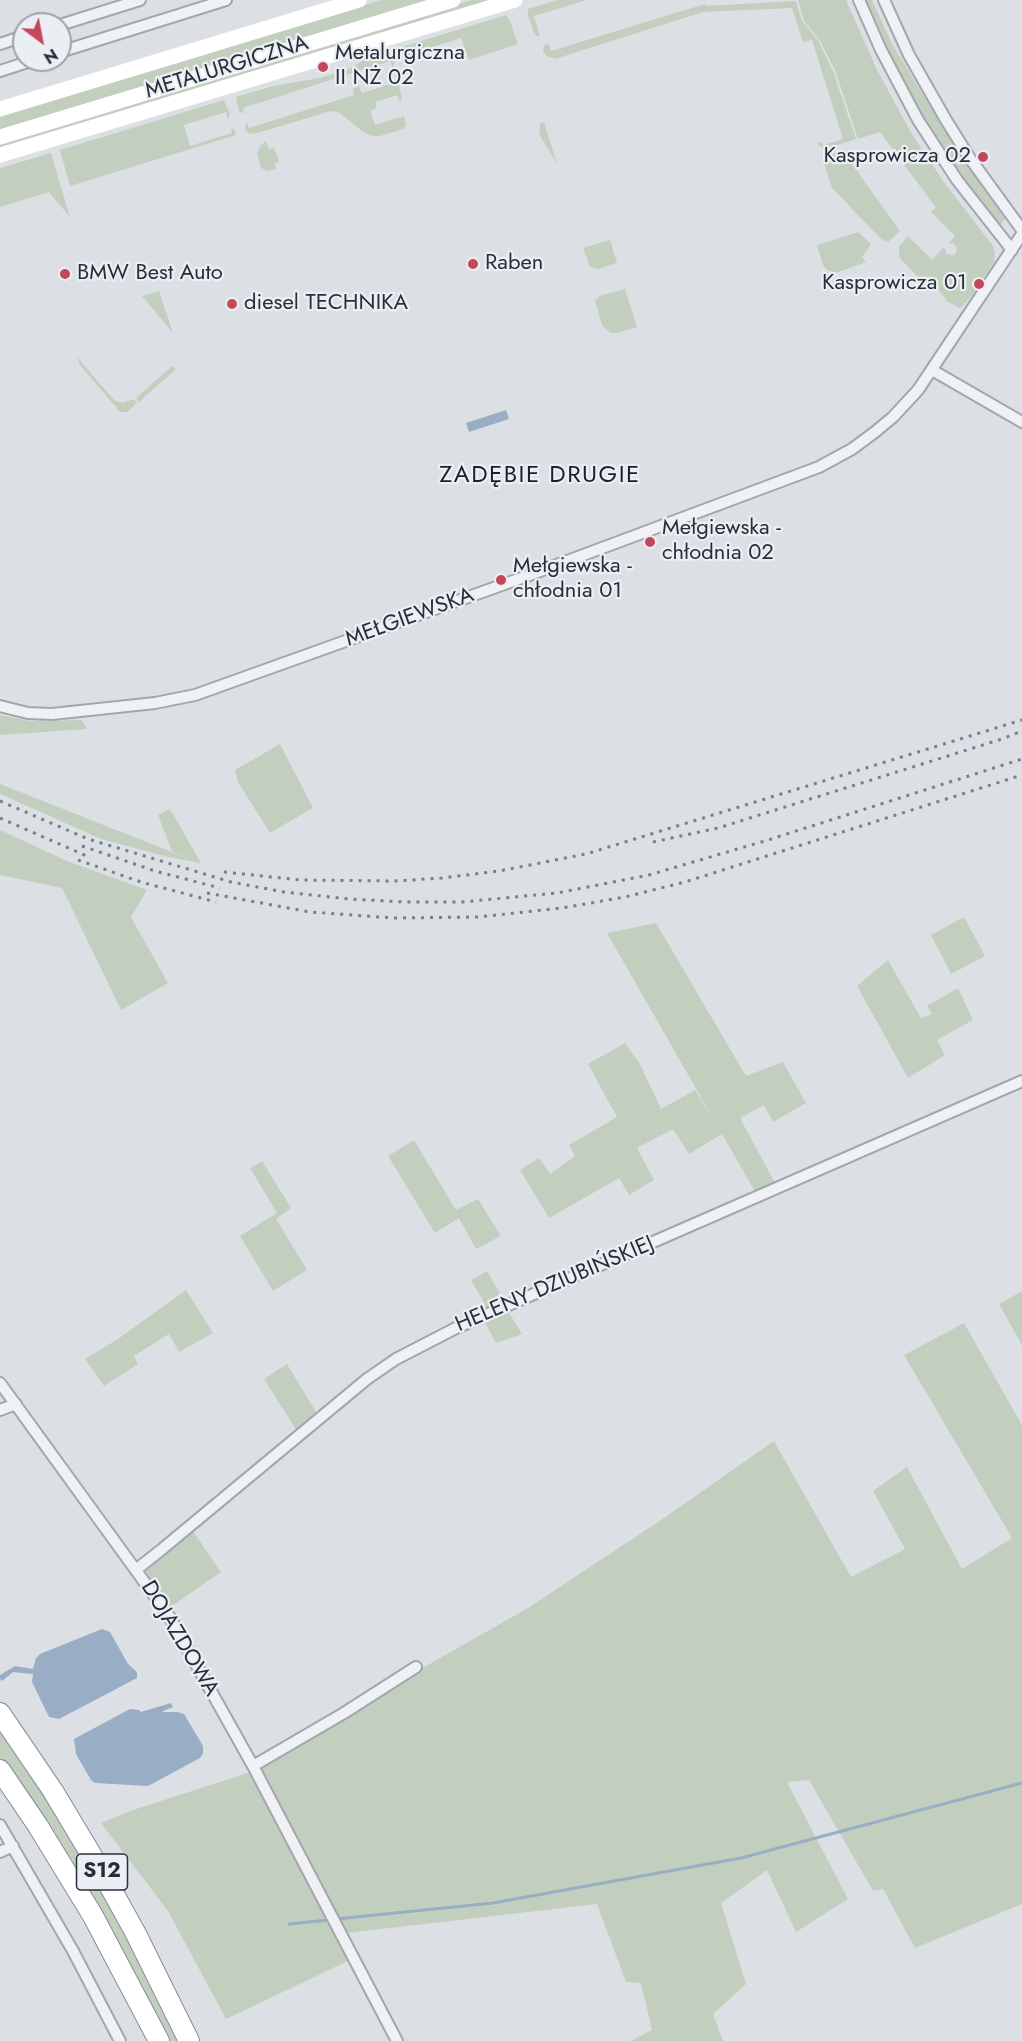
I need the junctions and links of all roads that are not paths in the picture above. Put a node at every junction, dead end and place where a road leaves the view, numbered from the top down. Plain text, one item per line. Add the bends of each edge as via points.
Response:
1 (140, 0) edge
2 (226, 0) edge
3 (359, 0) edge
4 (453, 0) edge
5 (514, 0) edge
6 (859, 0) edge
7 (884, 0) edge
8 (72, 21) edge
9 (72, 48) edge
10 (1, 108) edge
11 (0, 137) edge
12 (0, 155) edge
13 (1004, 204) junction
14 (1022, 214) edge
15 (1022, 232) edge
16 (1012, 250) junction
17 (933, 370) junction
18 (1022, 422) edge
19 (0, 706) edge
20 (1022, 1081) edge
21 (0, 1383) edge
22 (16, 1404) junction
23 (0, 1410) edge
24 (137, 1569) junction
25 (416, 1667) dead end
26 (0, 1713) edge
27 (253, 1766) junction
28 (0, 1770) edge
29 (0, 1825) edge
30 (13, 1846) junction
31 (0, 1852) edge
32 (120, 2041) edge
33 (159, 2041) edge
34 (189, 2041) edge
35 (397, 2041) edge

1 - 8 street
2 - 9 street
3 - 10 main road, METALURGICZNA
4 - 11 main road, METALURGICZNA
5 - 12 main road
6 - 16 street via 918,120 957,180
7 - 13 street via 928,90 969,157
13 - 14 street
13 - 15 street
15 - 16 street, MEŁGIEWSKA
16 - 17 street, MEŁGIEWSKA
17 - 18 street
17 - 19 street, MEŁGIEWSKA via 885,425 830,462 495,588 181,698 52,714
20 - 24 street, HELENY DZIUBIŃSKIEJ via 456,1328 396,1359
21 - 22 street, DOJAZDOWA
22 - 23 street
22 - 24 street, DOJAZDOWA
24 - 27 street, DOJAZDOWA via 169,1616
25 - 27 street
26 - 34 highway, S12 via 104,1876
27 - 35 street, DOJAZDOWA
28 - 33 highway, S12 via 93,1916
29 - 30 street
30 - 31 street
30 - 32 street

